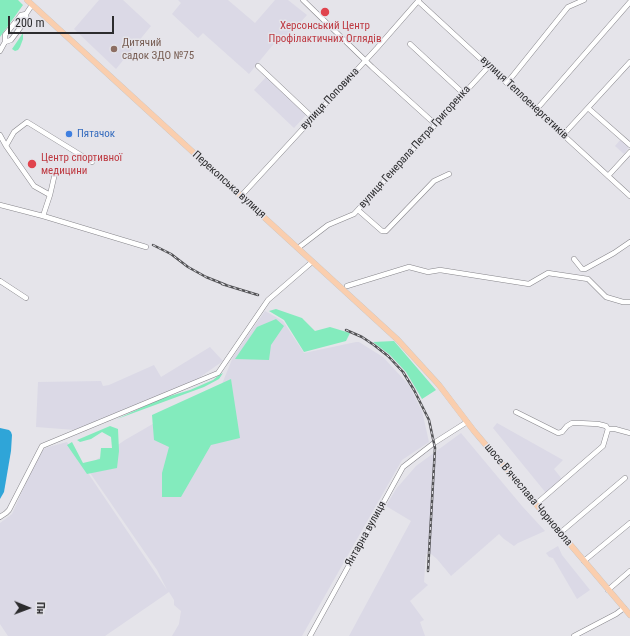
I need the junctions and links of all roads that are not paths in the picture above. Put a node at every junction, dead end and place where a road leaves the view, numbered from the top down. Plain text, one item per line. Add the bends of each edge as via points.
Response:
1 (27, 0) edge
2 (303, 0) edge
3 (419, 0) edge
4 (584, 0) edge
5 (34, 2) edge
6 (630, 2) edge
7 (410, 44) dead end
8 (0, 50) edge
9 (366, 60) junction
10 (630, 62) edge
11 (258, 66) dead end
12 (489, 66) junction
13 (507, 84) junction
14 (464, 94) junction
15 (588, 108) junction
16 (536, 110) junction
17 (313, 118) junction
18 (435, 124) junction
19 (0, 135) edge
20 (563, 135) junction
21 (630, 145) edge
22 (6, 146) junction
23 (630, 152) edge
24 (92, 162) dead end
25 (55, 174) dead end
26 (449, 174) dead end
27 (608, 176) junction
28 (50, 195) junction
29 (241, 196) junction
30 (630, 196) edge
31 (0, 205) edge
32 (358, 210) junction
33 (43, 216) junction
34 (630, 242) edge
35 (146, 247) dead end
36 (298, 248) junction
37 (574, 259) dead end
38 (312, 262) junction
39 (0, 280) edge
40 (347, 286) dead end
41 (26, 298) dead end
42 (630, 302) edge
43 (428, 372) joint
44 (516, 412) dead end
45 (467, 422) junction
46 (608, 429) junction
47 (630, 434) edge
48 (625, 478) dead end
49 (536, 504) junction
50 (0, 517) edge
51 (630, 523) edge
52 (560, 533) junction
53 (584, 561) junction
54 (630, 571) edge
55 (608, 590) junction
56 (624, 608) junction
57 (630, 615) edge
58 (310, 636) edge
59 (574, 636) edge

1 - 5 main road, Перекопська вулиця
2 - 9 street
3 - 9 street, вулиця Поповича
3 - 12 street, вулиця Теплоенергетиків
4 - 13 street via 568,7
5 - 8 street via 5,35 5,42
5 - 29 main road, Перекопська вулиця
6 - 16 street
7 - 14 street
9 - 17 street, вулиця Поповича
9 - 18 street
10 - 15 street
11 - 17 street
12 - 13 street, вулиця Теплоенергетиків
12 - 14 street, вулиця Генерала Петра Григоренка
13 - 16 street, вулиця Теплоенергетиків
14 - 18 street, вулиця Генерала Петра Григоренка
15 - 20 street
15 - 21 street
16 - 20 street, вулиця Теплоенергетиків
17 - 29 street, вулиця Поповича
18 - 32 street, вулиця Генерала Петра Григоренка
19 - 22 street
20 - 27 street, вулиця Теплоенергетиків
22 - 24 street via 14,132 28,122
22 - 28 street via 34,186
23 - 27 street
25 - 28 street
26 - 32 street via 434,181 386,231 382,231
27 - 30 street, вулиця Теплоенергетиків
28 - 33 street
29 - 36 main road, Перекопська вулиця
31 - 33 street
32 - 36 street, вулиця Генерала Петра Григоренка via 328,225
33 - 35 street
34 - 37 street via 585,269 582,269
36 - 38 main road, Перекопська вулиця
38 - 43 main road, Перекопська вулиця via 398,340
38 - 50 street via 268,300 218,373 42,446 9,510
39 - 41 street
40 - 42 street via 409,268 428,272 440,270 529,284 548,273 588,279 606,297
43 - 45 main road, шосе В'ячеслава Чорновола
44 - 46 street via 558,433 572,423 598,424
45 - 49 main road, шосе В'ячеслава Чорновола
45 - 58 street, Янтарна вулиця via 403,467
46 - 47 street
46 - 49 street via 603,446
48 - 52 street
49 - 52 main road, шосе В'ячеслава Чорновола
51 - 53 street
52 - 53 main road, шосе В'ячеслава Чорновола
53 - 55 main road, шосе В'ячеслава Чорновола
54 - 55 street
55 - 56 main road, шосе В'ячеслава Чорновола
56 - 57 main road, шосе В'ячеслава Чорновола
56 - 59 street

